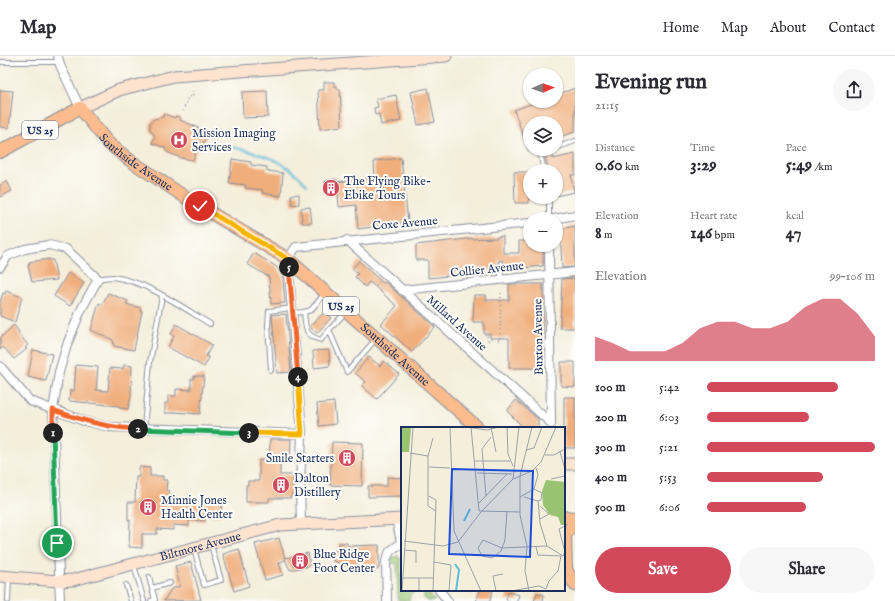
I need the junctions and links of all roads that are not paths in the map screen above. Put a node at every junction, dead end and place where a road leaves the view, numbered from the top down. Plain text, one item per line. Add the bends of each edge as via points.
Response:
1 (446, 56) edge
2 (431, 57) edge
3 (59, 59) edge
4 (0, 62) edge
5 (80, 108) junction
6 (575, 141) edge
7 (563, 145) edge
8 (0, 152) edge
9 (575, 215) edge
10 (563, 217) edge
11 (523, 224) edge
12 (347, 240) junction
13 (549, 252) edge
14 (288, 259) junction
15 (501, 263) dead end
16 (0, 267) edge
17 (575, 272) edge
18 (549, 275) junction
19 (98, 279) junction
20 (500, 280) junction
21 (402, 290) junction
22 (326, 292) junction
23 (162, 296) junction
24 (292, 311) junction
25 (346, 311) junction
26 (304, 312) junction
27 (210, 324) dead end
28 (329, 330) junction
29 (377, 338) junction
30 (0, 366) edge
31 (271, 370) dead end
32 (53, 410) junction
33 (551, 425) edge
34 (477, 427) edge
35 (144, 429) junction
36 (302, 434) junction
37 (565, 517) edge
38 (575, 518) edge
39 (399, 519) edge
40 (301, 523) junction
41 (575, 523) edge
42 (211, 544) junction
43 (401, 545) edge
44 (193, 548) junction
45 (134, 564) junction
46 (565, 569) edge
47 (4, 577) edge
48 (149, 577) dead end
49 (58, 581) junction
50 (170, 584) dead end
51 (126, 585) dead end
52 (575, 585) edge
53 (152, 588) junction
54 (440, 591) edge
55 (8, 601) edge
56 (60, 601) edge
57 (131, 601) edge
58 (144, 601) edge
59 (151, 601) edge
60 (387, 601) edge
61 (448, 601) edge

1 - 2 main road
2 - 5 main road via 174,76 119,90
3 - 4 lane
3 - 5 street
5 - 8 main road, US 25
5 - 14 main road, Southside Avenue / US 25 via 108,143 131,161 191,201
6 - 7 lane
9 - 10 street
11 - 12 street, Coxe Avenue
12 - 14 street, Coxe Avenue via 296,247
12 - 21 street, Millard Avenue
13 - 18 street, Buxton Avenue
14 - 22 main road, Southside Avenue / US 25
14 - 24 street
15 - 20 lane
16 - 19 street via 8,256 25,248 48,245 66,249
17 - 18 street, Collier Avenue
18 - 20 street, Collier Avenue
18 - 33 street, Buxton Avenue
19 - 23 lane via 111,277 126,280
19 - 32 street via 68,342 59,372
20 - 21 street, Collier Avenue
21 - 33 street, Millard Avenue
22 - 25 main road, Southside Avenue / US 25
22 - 26 lane via 312,310
23 - 27 lane
23 - 35 lane via 150,362
24 - 26 lane
24 - 31 lane via 269,311
24 - 36 street
25 - 28 lane
25 - 29 main road, Southside Avenue / US 25
26 - 28 lane via 306,332 311,337 321,340
28 - 29 lane via 347,372
29 - 34 main road, Southside Avenue / US 25
30 - 32 street via 30,401
32 - 35 street via 109,427
32 - 49 street
35 - 36 street
36 - 40 street
37 - 38 main road
39 - 40 main road, Biltmore Avenue
39 - 43 street
40 - 42 main road, Biltmore Avenue via 280,525
41 - 46 main road via 565,536
42 - 44 main road, Biltmore Avenue
42 - 44 lane via 221,580 204,585
43 - 60 street via 390,551 386,561
44 - 45 main road, Biltmore Avenue
45 - 49 main road, Biltmore Avenue via 73,580
45 - 58 lane
46 - 52 main road
47 - 49 main road, Biltmore Avenue
47 - 55 lane
48 - 53 lane
49 - 56 street
50 - 53 lane
51 - 57 lane
53 - 59 lane via 155,600
54 - 61 street

